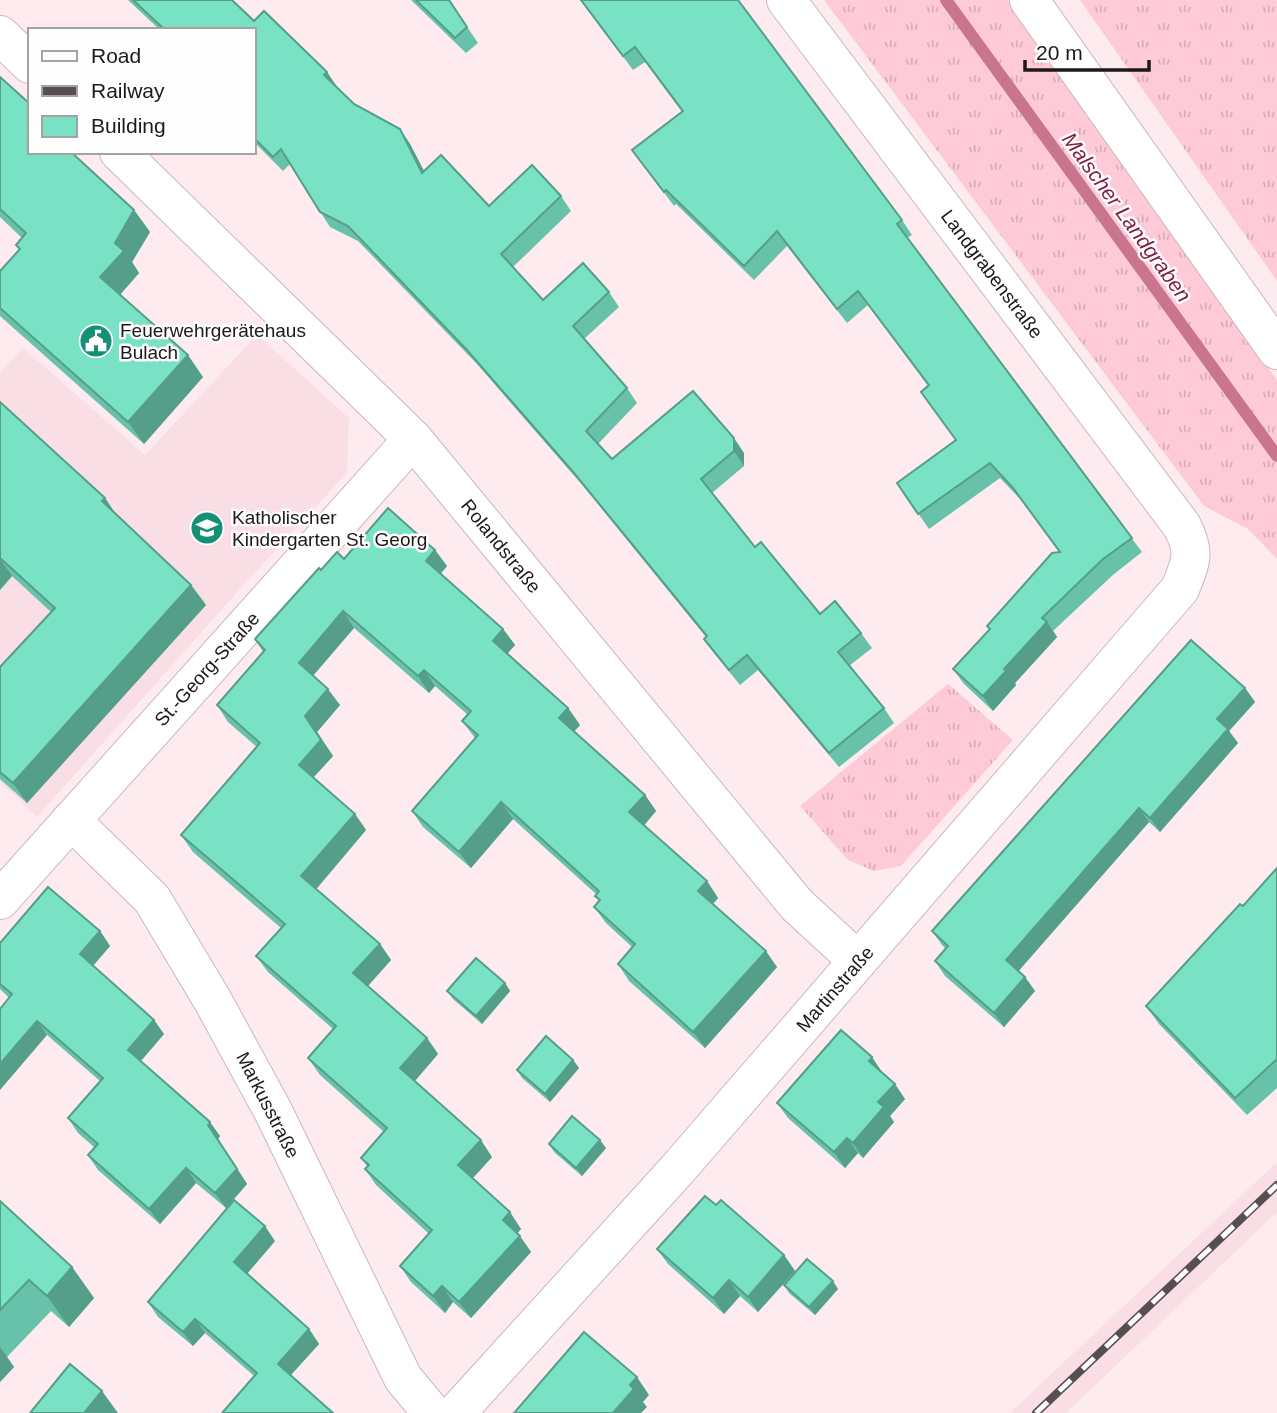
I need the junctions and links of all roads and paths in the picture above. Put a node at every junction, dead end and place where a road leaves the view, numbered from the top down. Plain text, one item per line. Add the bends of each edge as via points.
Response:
1 (786, 0) edge
2 (1028, 0) edge
3 (0, 35) edge
4 (28, 62) edge
5 (122, 154) edge
6 (1277, 350) edge
7 (413, 439) junction
8 (1192, 551) joint
9 (71, 820) junction
10 (0, 900) edge
11 (858, 961) junction
12 (432, 1413) edge
13 (456, 1413) edge

1 - 8 street, Landgrabenstraße via 1182,526
2 - 6 street
3 - 4 street
5 - 7 street, Rolandstraße
7 - 9 street, St.-Georg-Straße
7 - 11 street, Rolandstraße via 797,905
8 - 11 street, Martinstraße via 1181,589
9 - 10 street, St.-Georg-Straße
9 - 12 street, Markusstraße via 152,899 273,1111 403,1378
11 - 13 street, Martinstraße via 677,1171

